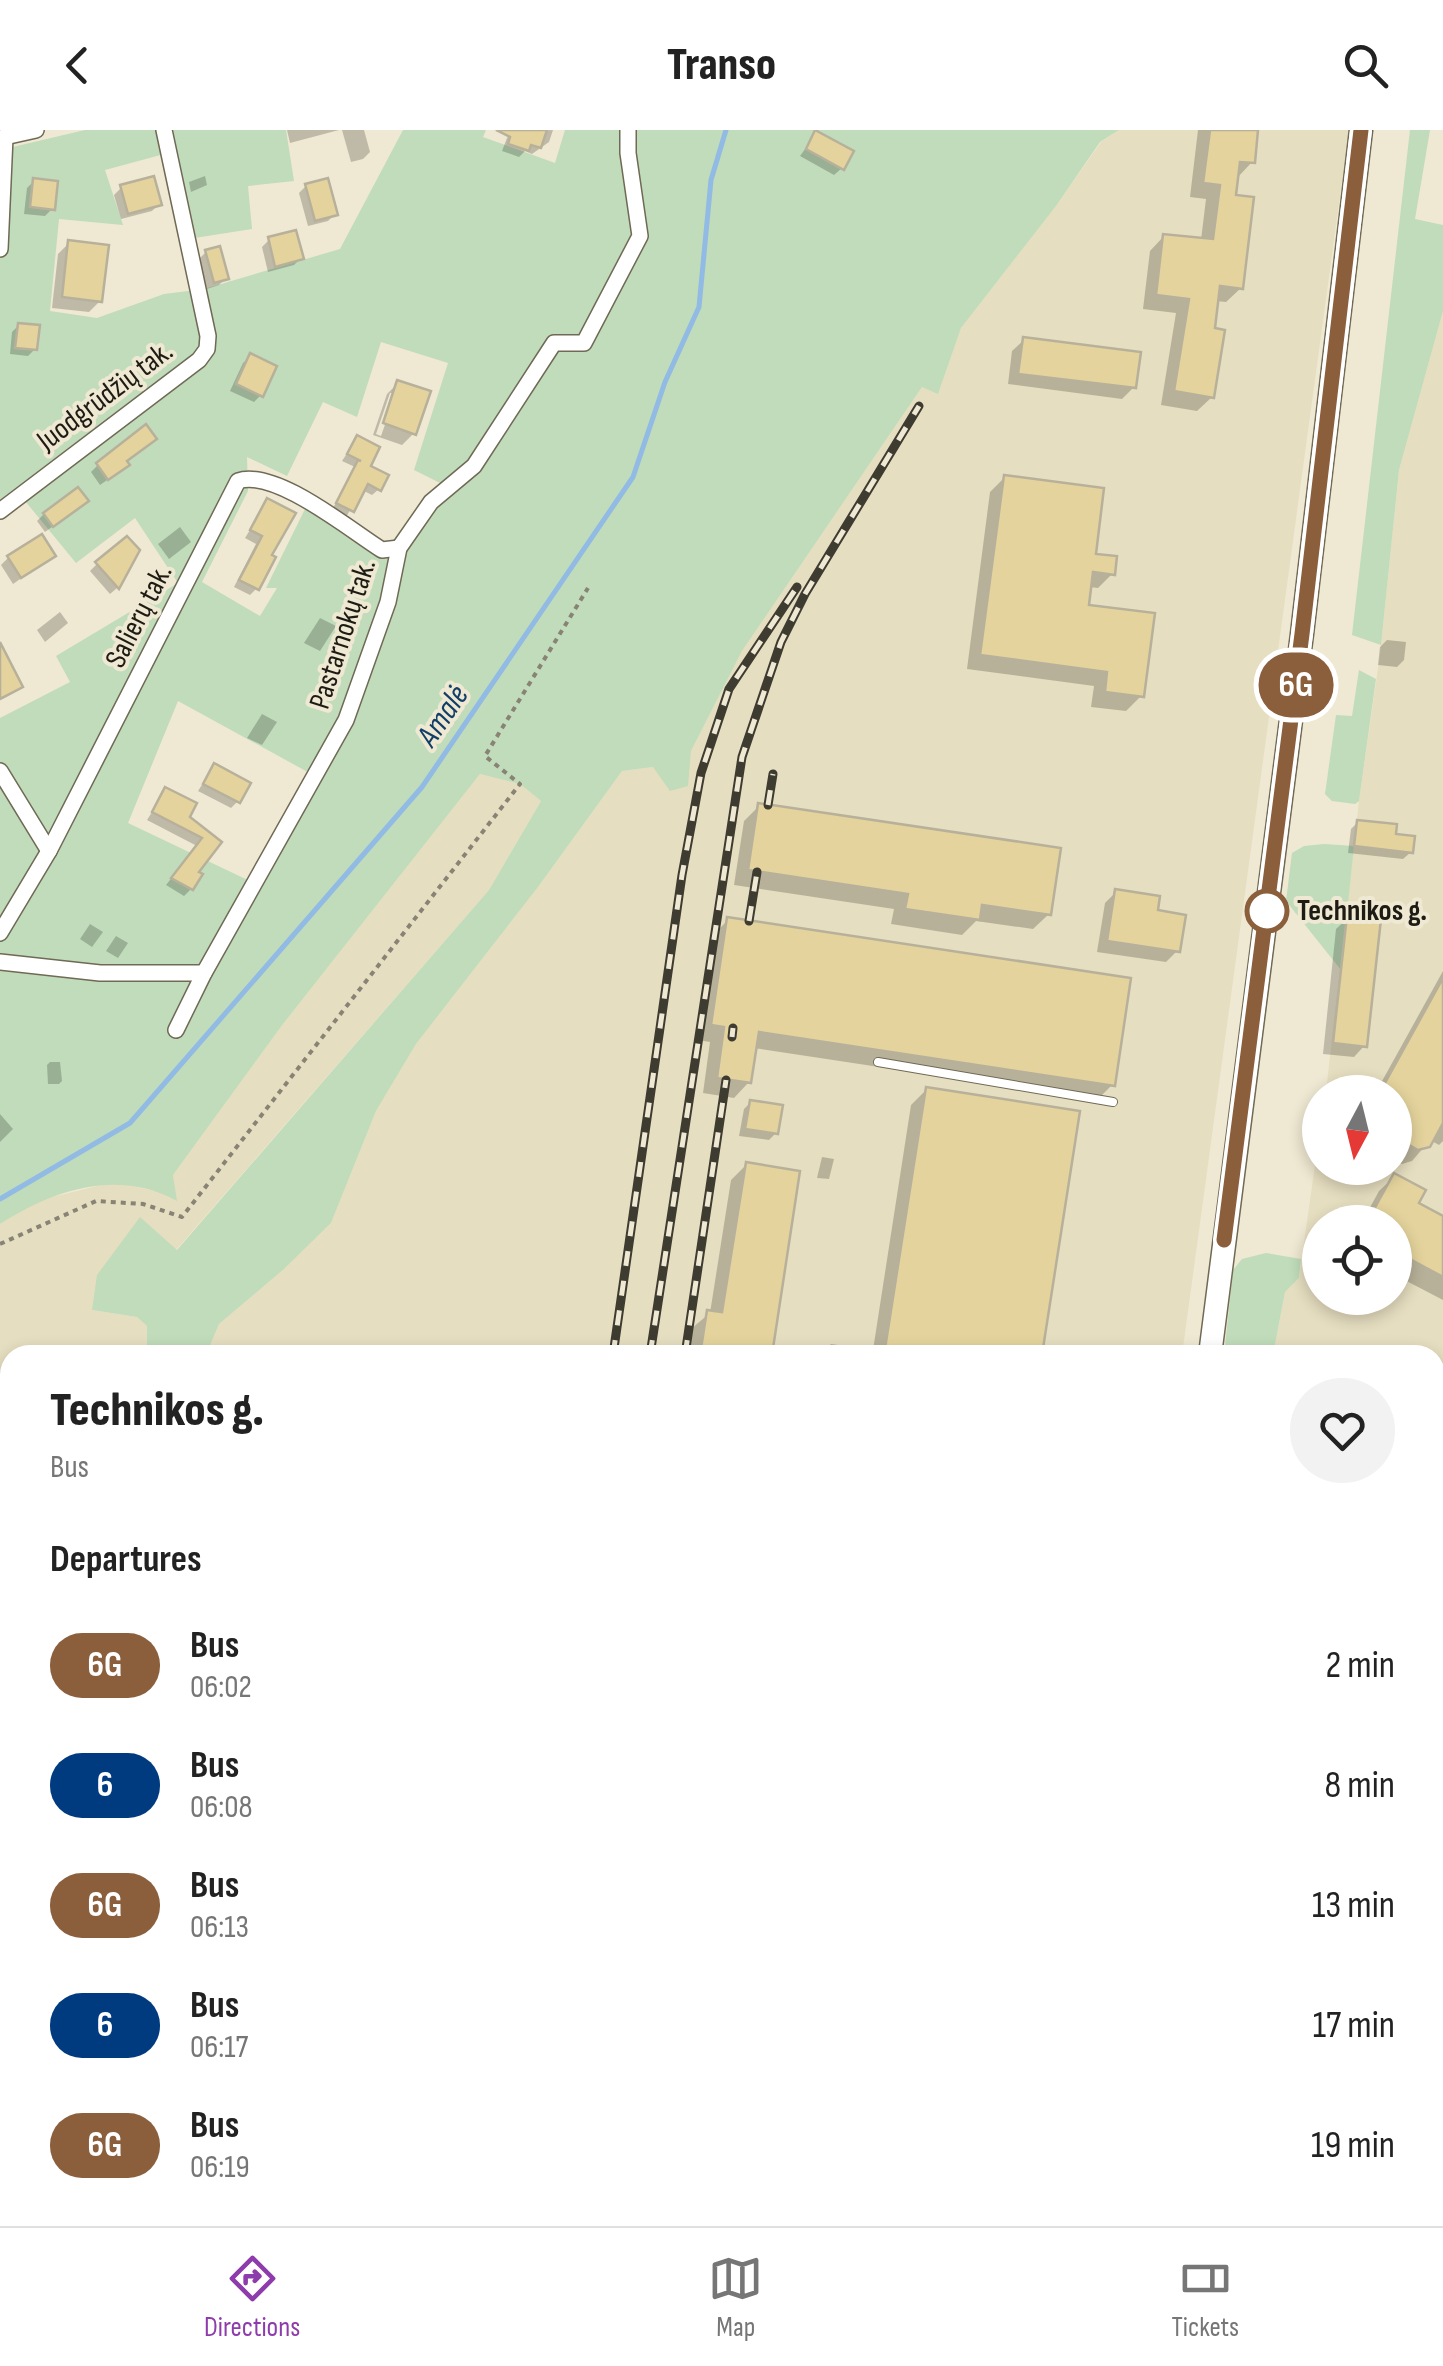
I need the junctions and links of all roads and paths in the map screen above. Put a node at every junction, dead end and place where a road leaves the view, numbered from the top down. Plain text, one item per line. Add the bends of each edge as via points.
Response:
1 (36, 130) edge
2 (164, 130) edge
3 (628, 130) edge
4 (1361, 130) edge
5 (3, 137) edge
6 (0, 249) edge
7 (0, 512) edge
8 (398, 548) junction
9 (588, 588) dead end
10 (0, 771) edge
11 (49, 851) junction
12 (0, 933) edge
13 (0, 962) edge
14 (204, 973) junction
15 (176, 1030) dead end
16 (878, 1062) dead end
17 (1113, 1102) dead end
18 (0, 1244) edge
19 (1211, 1345) edge

1 - 5 street
2 - 7 street, Juodgrūdžių tak. via 207,348
3 - 8 street, Pastarnokų tak. via 640,236 584,343 554,343 474,466 431,502
4 - 19 street
5 - 6 street
8 - 11 street, Salierų tak. via 382,550 284,488 250,477 238,481
8 - 14 street, Pastarnokų tak. via 388,602 346,720
9 - 18 path via 484,756 520,784 182,1217 143,1204 96,1200
10 - 11 street
11 - 12 street, Salierų tak.
13 - 14 street via 100,973
14 - 15 street, Pastarnokų tak.
16 - 17 lane

